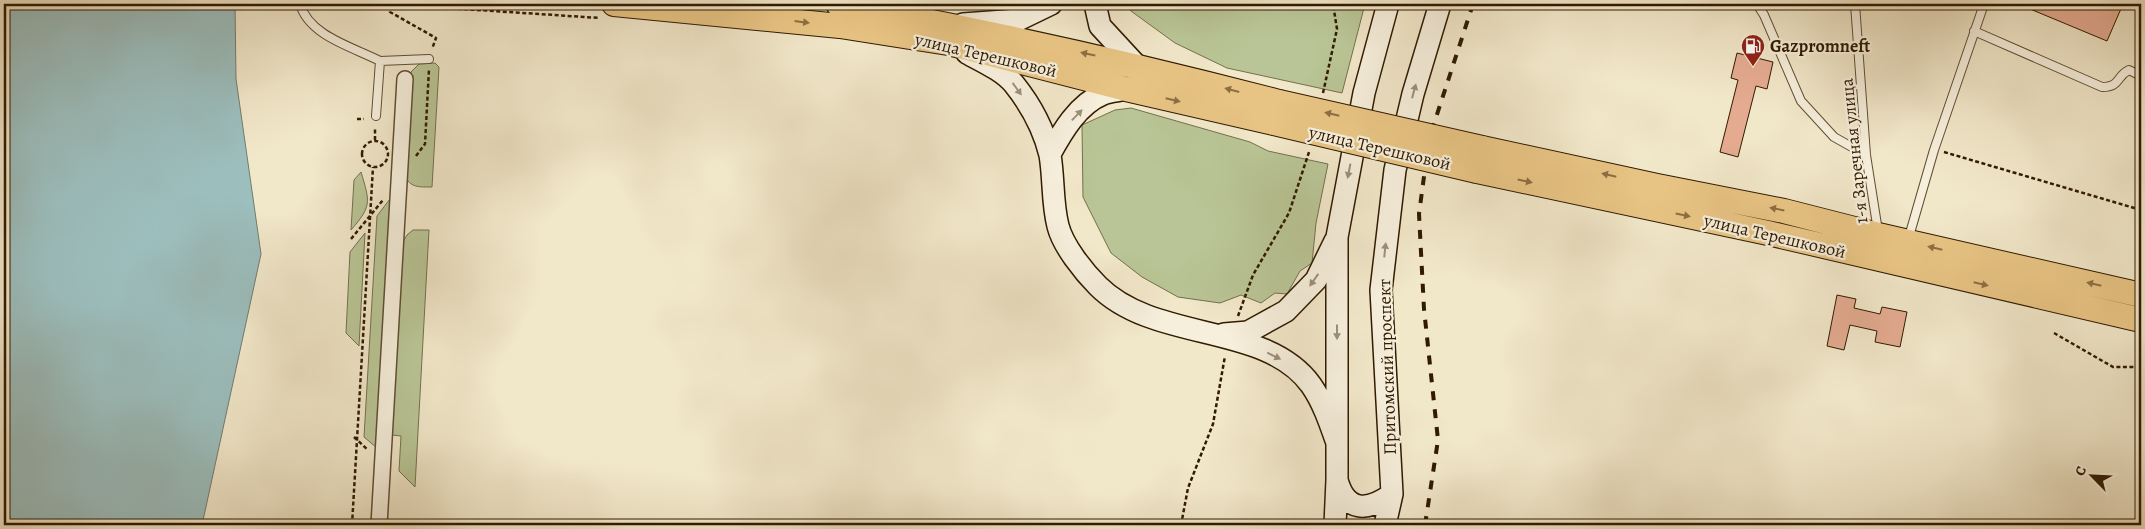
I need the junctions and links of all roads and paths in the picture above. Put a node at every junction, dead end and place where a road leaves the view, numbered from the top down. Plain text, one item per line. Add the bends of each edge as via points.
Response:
1 (300, 4) edge
2 (386, 4) edge
3 (838, 4) edge
4 (1051, 4) edge
5 (1095, 4) edge
6 (1333, 4) edge
7 (1388, 4) edge
8 (1440, 4) edge
9 (1756, 4) edge
10 (1855, 4) edge
11 (1984, 4) edge
12 (390, 5) junction
13 (611, 11) edge
14 (1974, 31) junction
15 (950, 34) junction
16 (436, 38) dead end
17 (429, 59) dead end
18 (380, 61) junction
19 (1136, 65) junction
20 (2141, 76) edge
21 (405, 78) dead end
22 (1126, 90) junction
23 (1321, 101) dead end
24 (1276, 113) junction
25 (376, 116) dead end
26 (1310, 147) dead end
27 (1934, 150) junction
28 (1050, 154) junction
29 (1866, 155) junction
30 (373, 167) junction
31 (2141, 210) edge
32 (1878, 235) junction
33 (1337, 237) junction
34 (1908, 242) junction
35 (2141, 295) edge
36 (2141, 320) edge
37 (2054, 333) dead end
38 (1225, 339) junction
39 (2141, 367) edge
40 (1337, 443) junction
41 (1337, 480) junction
42 (1392, 494) junction
43 (352, 525) edge
44 (379, 525) edge
45 (1181, 525) edge
46 (1335, 525) edge
47 (1385, 525) edge

1 - 18 lane via 316,28
2 - 12 path
3 - 15 main road, улица Терешковой
4 - 15 main road via 1018,20
5 - 19 main road via 1100,26
6 - 23 path via 1337,29
7 -> 33 main road via 1364,93
42 -> 8 main road, Притомский проспект via 1381,290 1394,170 1412,94
9 - 29 lane via 1764,15 1801,101 1834,137
10 - 29 lane, 1-я Заречная улица
11 - 14 lane
12 - 13 path
12 - 16 path via 390,12
13 -> 15 main road, улица Терешковой
14 - 20 lane via 2102,87 2117,83 2129,70
14 - 27 lane
19 -> 15 main road, улица Терешковой
15 - 22 main road, улица Терешковой
15 -> 28 main road via 1014,83 1035,114
17 - 18 lane
18 - 25 lane
24 -> 19 main road, улица Терешковой
21 - 44 street
22 -> 24 main road, улица Терешковой
28 -> 22 main road via 1064,129 1082,109 1102,94
32 -> 24 main road, улица Терешковой, bridge via 1784,211 1482,148
24 -> 36 main road, улица Терешковой, bridge via 1477,171
26 - 38 path via 1289,213 1253,275
27 - 31 path
27 - 34 lane
28 - 38 main road via 1059,228 1077,263 1098,287 1121,305 1156,321
29 - 32 lane, 1-я Заречная улица
30 - 30 path via 382,165 388,154 386,146 375,140 366,143 362,151 365,163
30 - 43 path
32 - 34 main road, улица Терешковой
33 -> 38 main road via 1316,280 1286,311 1248,332
33 -> 40 main road
35 -> 34 main road, улица Терешковой
37 - 39 path via 2113,368
38 -> 40 main road via 1282,360 1303,376 1317,394
38 - 45 path via 1213,424 1188,488
40 - 41 main road
41 - 42 main road via 1341,494 1348,503 1357,506 1382,502
41 - 46 main road
42 - 47 main road, Притомский проспект

